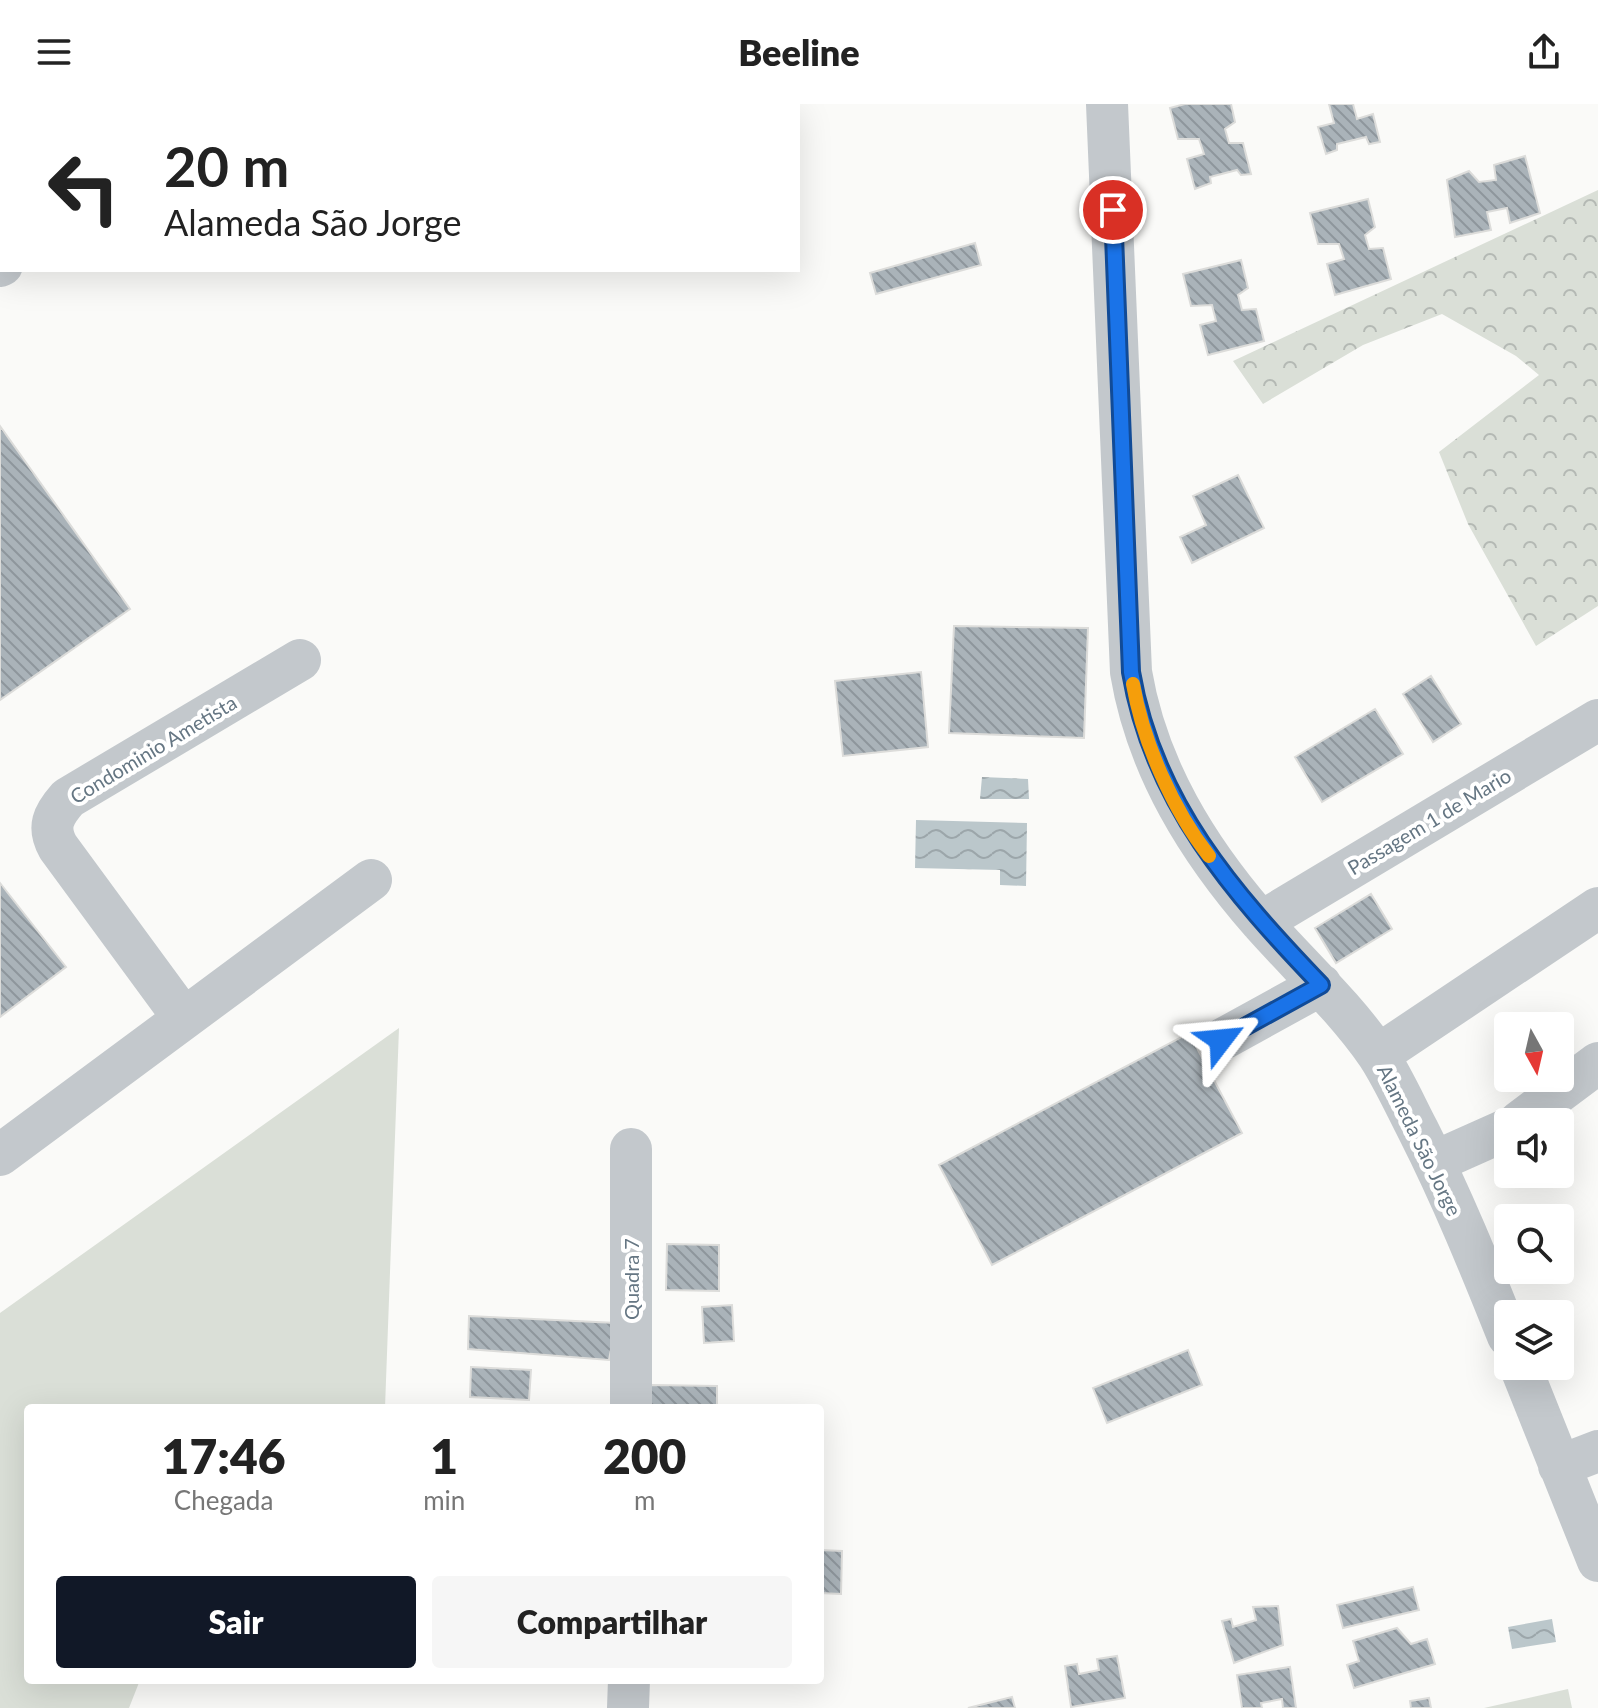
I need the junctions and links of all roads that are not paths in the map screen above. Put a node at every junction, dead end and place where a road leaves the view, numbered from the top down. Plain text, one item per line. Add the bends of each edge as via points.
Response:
1 (1107, 104) edge
2 (300, 660) dead end
3 (1598, 720) edge
4 (371, 880) dead end
5 (1598, 908) edge
6 (1261, 922) junction
7 (1321, 985) junction
8 (182, 1016) junction
9 (1221, 1040) dead end
10 (1378, 1055) junction
11 (1598, 1063) edge
12 (1538, 1108) edge
13 (1494, 1135) edge
14 (631, 1149) dead end
15 (0, 1155) edge
16 (1434, 1162) junction
17 (1494, 1303) edge
18 (1525, 1380) edge
19 (631, 1404) edge
20 (1598, 1451) edge
21 (1559, 1466) junction
22 (1598, 1559) edge
23 (629, 1684) edge
24 (628, 1708) edge

1 - 6 street, Alameda São Jorge via 1131,672 1137,710 1151,754 1192,834
2 - 8 street, Condominio Ametista via 68,798 52,821 58,847
3 - 6 street, Passagem 1 de Mario
4 - 8 street
5 - 10 street
6 - 7 street, Alameda São Jorge
7 - 9 street
7 - 10 street, Alameda São Jorge
8 - 15 street
10 - 16 street, Alameda São Jorge
11 - 12 street
13 - 16 street
14 - 19 street, Quadra 7
16 - 17 street, Alameda São Jorge
18 - 21 street
20 - 21 street
21 - 22 street
23 - 24 street

